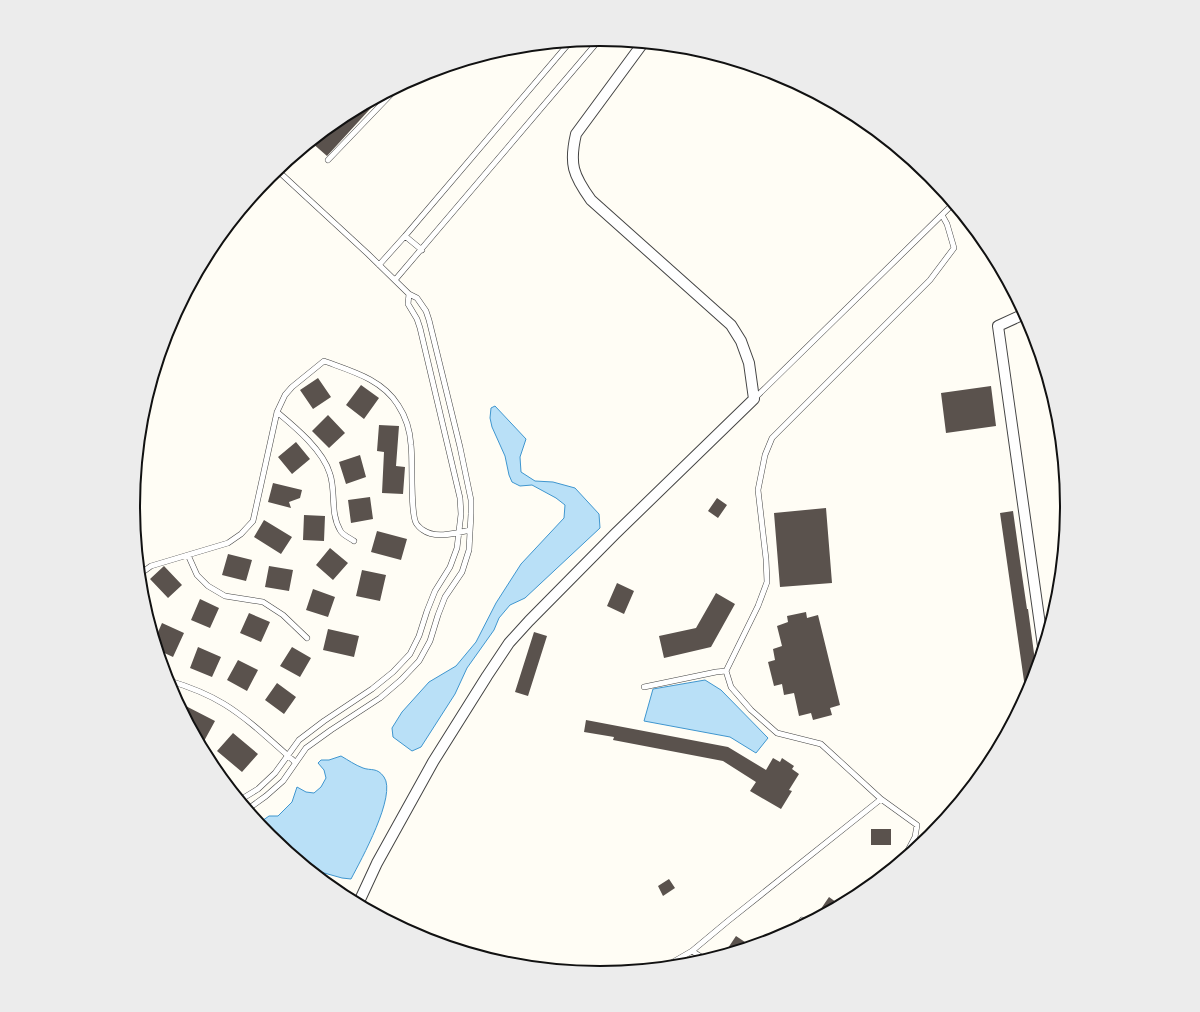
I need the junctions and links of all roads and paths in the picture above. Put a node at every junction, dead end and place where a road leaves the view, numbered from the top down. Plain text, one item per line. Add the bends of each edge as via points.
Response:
1 (594, 46) edge
2 (565, 47) edge
3 (639, 48) edge
4 (387, 99) edge
5 (328, 160) dead end
6 (282, 174) edge
7 (950, 208) edge
8 (942, 216) junction
9 (405, 236) junction
10 (422, 250) junction
11 (379, 264) junction
12 (395, 280) junction
13 (408, 294) junction
14 (1019, 316) edge
15 (754, 399) junction
16 (277, 412) junction
17 (470, 530) junction
18 (458, 533) junction
19 (354, 541) dead end
20 (188, 555) junction
21 (145, 570) edge
22 (1041, 634) edge
23 (307, 638) dead end
24 (726, 671) junction
25 (175, 683) edge
26 (644, 687) dead end
27 (288, 756) junction
28 (295, 762) junction
29 (244, 797) edge
30 (881, 799) junction
31 (252, 806) edge
32 (911, 844) edge
33 (361, 898) edge
34 (692, 951) junction
35 (698, 955) edge
36 (678, 959) edge

1 - 10 lane
2 - 9 lane
3 - 15 street via 576,134 573,169 578,182 591,200 731,325 741,341 749,363
4 - 5 lane
6 - 11 lane
7 - 8 lane
8 - 15 lane
8 - 24 lane via 954,248 930,280 772,438 765,455 758,490 767,582
9 - 10 lane
9 - 11 lane
10 - 12 lane
11 - 12 lane
12 - 13 lane
13 - 17 lane via 418,298 429,320 471,500
13 - 18 lane via 408,304 420,328 457,480 460,498
14 - 22 street via 998,326
15 - 33 street via 604,545 509,644 433,762 377,863
16 - 18 lane via 292,386 324,361 368,377 398,404 408,422 416,523 423,531 435,534
16 - 19 lane via 302,433 321,457 330,473 334,492 334,515 340,532
16 - 20 lane via 253,522 228,543
17 - 18 lane
17 - 28 lane via 469,550 462,572 446,597 430,641 419,661 380,698 306,748
18 - 27 lane via 457,548 450,567 426,610 419,636 410,654 377,685 299,740
20 - 21 lane via 150,566
20 - 23 lane via 197,575 208,586 225,596 262,602 283,615
24 - 26 lane
24 - 30 lane via 731,687 751,710 777,733 821,744
25 - 27 lane via 224,704
27 - 28 lane
27 - 29 lane via 275,773
28 - 31 lane via 282,781
30 - 32 lane via 917,825
30 - 34 lane
34 - 35 lane
34 - 36 lane

